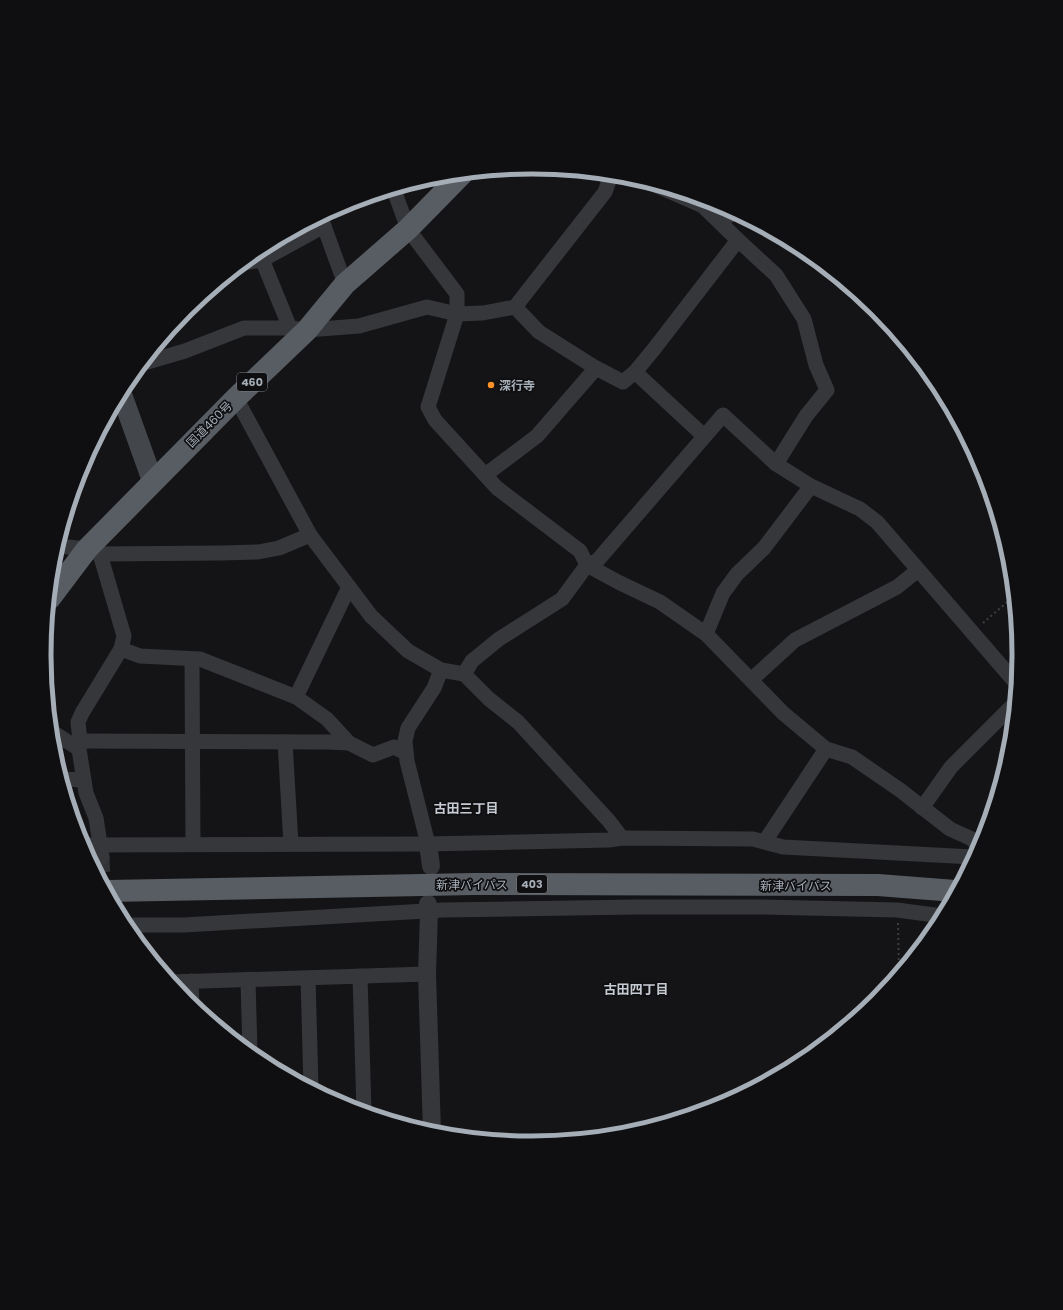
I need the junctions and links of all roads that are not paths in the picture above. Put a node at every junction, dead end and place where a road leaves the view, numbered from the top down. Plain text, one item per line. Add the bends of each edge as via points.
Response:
1 (455, 181) edge
2 (609, 181) edge
3 (396, 194) edge
4 (695, 203) edge
5 (705, 208) junction
6 (720, 213) edge
7 (322, 222) edge
8 (408, 229) junction
9 (738, 240) junction
10 (261, 258) edge
11 (345, 284) junction
12 (515, 307) junction
13 (457, 314) junction
14 (298, 329) junction
15 (151, 361) edge
16 (596, 368) junction
17 (635, 372) junction
18 (236, 398) junction
19 (124, 400) edge
20 (704, 436) junction
21 (776, 464) junction
22 (485, 475) junction
23 (153, 482) junction
24 (811, 486) junction
25 (310, 535) junction
26 (63, 547) edge
27 (94, 552) junction
28 (587, 565) junction
29 (918, 570) junction
30 (349, 587) junction
31 (55, 593) edge
32 (706, 634) junction
33 (121, 649) junction
34 (192, 659) junction
35 (441, 670) junction
36 (464, 674) junction
37 (1011, 677) edge
38 (751, 680) junction
39 (296, 697) junction
40 (1009, 709) edge
41 (58, 735) edge
42 (193, 742) junction
43 (285, 742) junction
44 (349, 743) junction
45 (80, 745) junction
46 (826, 749) junction
47 (406, 753) junction
48 (67, 779) edge
49 (84, 780) junction
50 (922, 808) junction
51 (622, 838) junction
52 (765, 841) junction
53 (974, 841) edge
54 (193, 844) junction
55 (291, 844) junction
56 (428, 844) junction
57 (92, 848) edge
58 (102, 851) junction
59 (967, 857) edge
60 (431, 866) dead end
61 (113, 891) edge
62 (950, 891) edge
63 (428, 908) junction
64 (935, 915) edge
65 (135, 926) edge
66 (427, 974) junction
67 (360, 976) junction
68 (308, 978) junction
69 (248, 980) junction
70 (180, 982) edge
71 (191, 982) junction
72 (192, 995) edge
73 (250, 1044) edge
74 (311, 1082) edge
75 (364, 1105) edge
76 (432, 1125) edge

1 - 8 highway, 国道460号 / 460
2 - 12 street via 605,192
3 - 8 street
4 - 5 street
5 - 6 street
5 - 9 street
7 - 11 street
8 - 11 highway, 国道460号 / 460
8 - 13 street via 457,294
9 - 17 street
9 - 21 street via 776,275 804,319 816,365 828,390 806,416
10 - 14 street
11 - 14 highway, 国道460号 / 460
12 - 13 street via 483,313
12 - 16 street via 539,332
13 - 14 street via 427,307 359,326
13 - 22 street via 428,407 435,420
14 - 15 street via 244,328
14 - 18 highway, 国道460号 / 460
16 - 17 street via 623,382
16 - 22 street via 537,436
17 - 20 street
18 - 23 highway, 国道460号 / 460
18 - 25 street
19 - 23 main road
20 - 21 street via 723,415
20 - 28 street via 597,561
21 - 24 street
22 - 28 street via 497,488 580,551
23 - 27 highway, 国道460号 / 460
24 - 29 street via 860,509 877,522
24 - 32 street via 764,548 737,574 723,593
25 - 27 street via 279,548 258,552
25 - 30 street
26 - 27 street
27 - 31 highway, 国道460号 / 460
27 - 33 street via 124,636
28 - 32 street via 660,602
28 - 36 street via 562,599 499,640 472,661
29 - 37 street
29 - 38 street via 897,587 795,640
30 - 35 street via 371,616 408,651
30 - 39 street
32 - 38 street
33 - 34 street via 140,656
33 - 45 street via 78,722
34 - 39 street via 200,659
34 - 42 street
35 - 36 street
35 - 47 street via 434,688 408,728
36 - 51 street via 489,699 518,722
38 - 46 street via 783,713
39 - 44 street via 327,719
40 - 50 street via 951,767
41 - 45 street
42 - 43 street
42 - 45 street
42 - 54 street
43 - 44 street
43 - 55 street
44 - 47 street via 373,755 394,747
45 - 49 street
46 - 50 street via 852,757
46 - 52 street
47 - 56 street
48 - 49 street
49 - 58 street via 86,793 96,818
50 - 53 street via 950,829
51 - 52 street
51 - 56 street
52 - 59 street via 782,847
54 - 55 street
54 - 58 street
55 - 56 street
56 - 60 street
57 - 58 street
61 - 62 highway, 新津バイパス / 403 via 482,884 878,885
63 - 64 street via 444,910 760,907 897,910
63 - 65 street via 184,925
63 - 66 street
66 - 67 street
66 - 76 street
67 - 68 street
67 - 75 street
68 - 69 street
68 - 74 street
69 - 71 street
69 - 73 street
70 - 71 street
71 - 72 street

